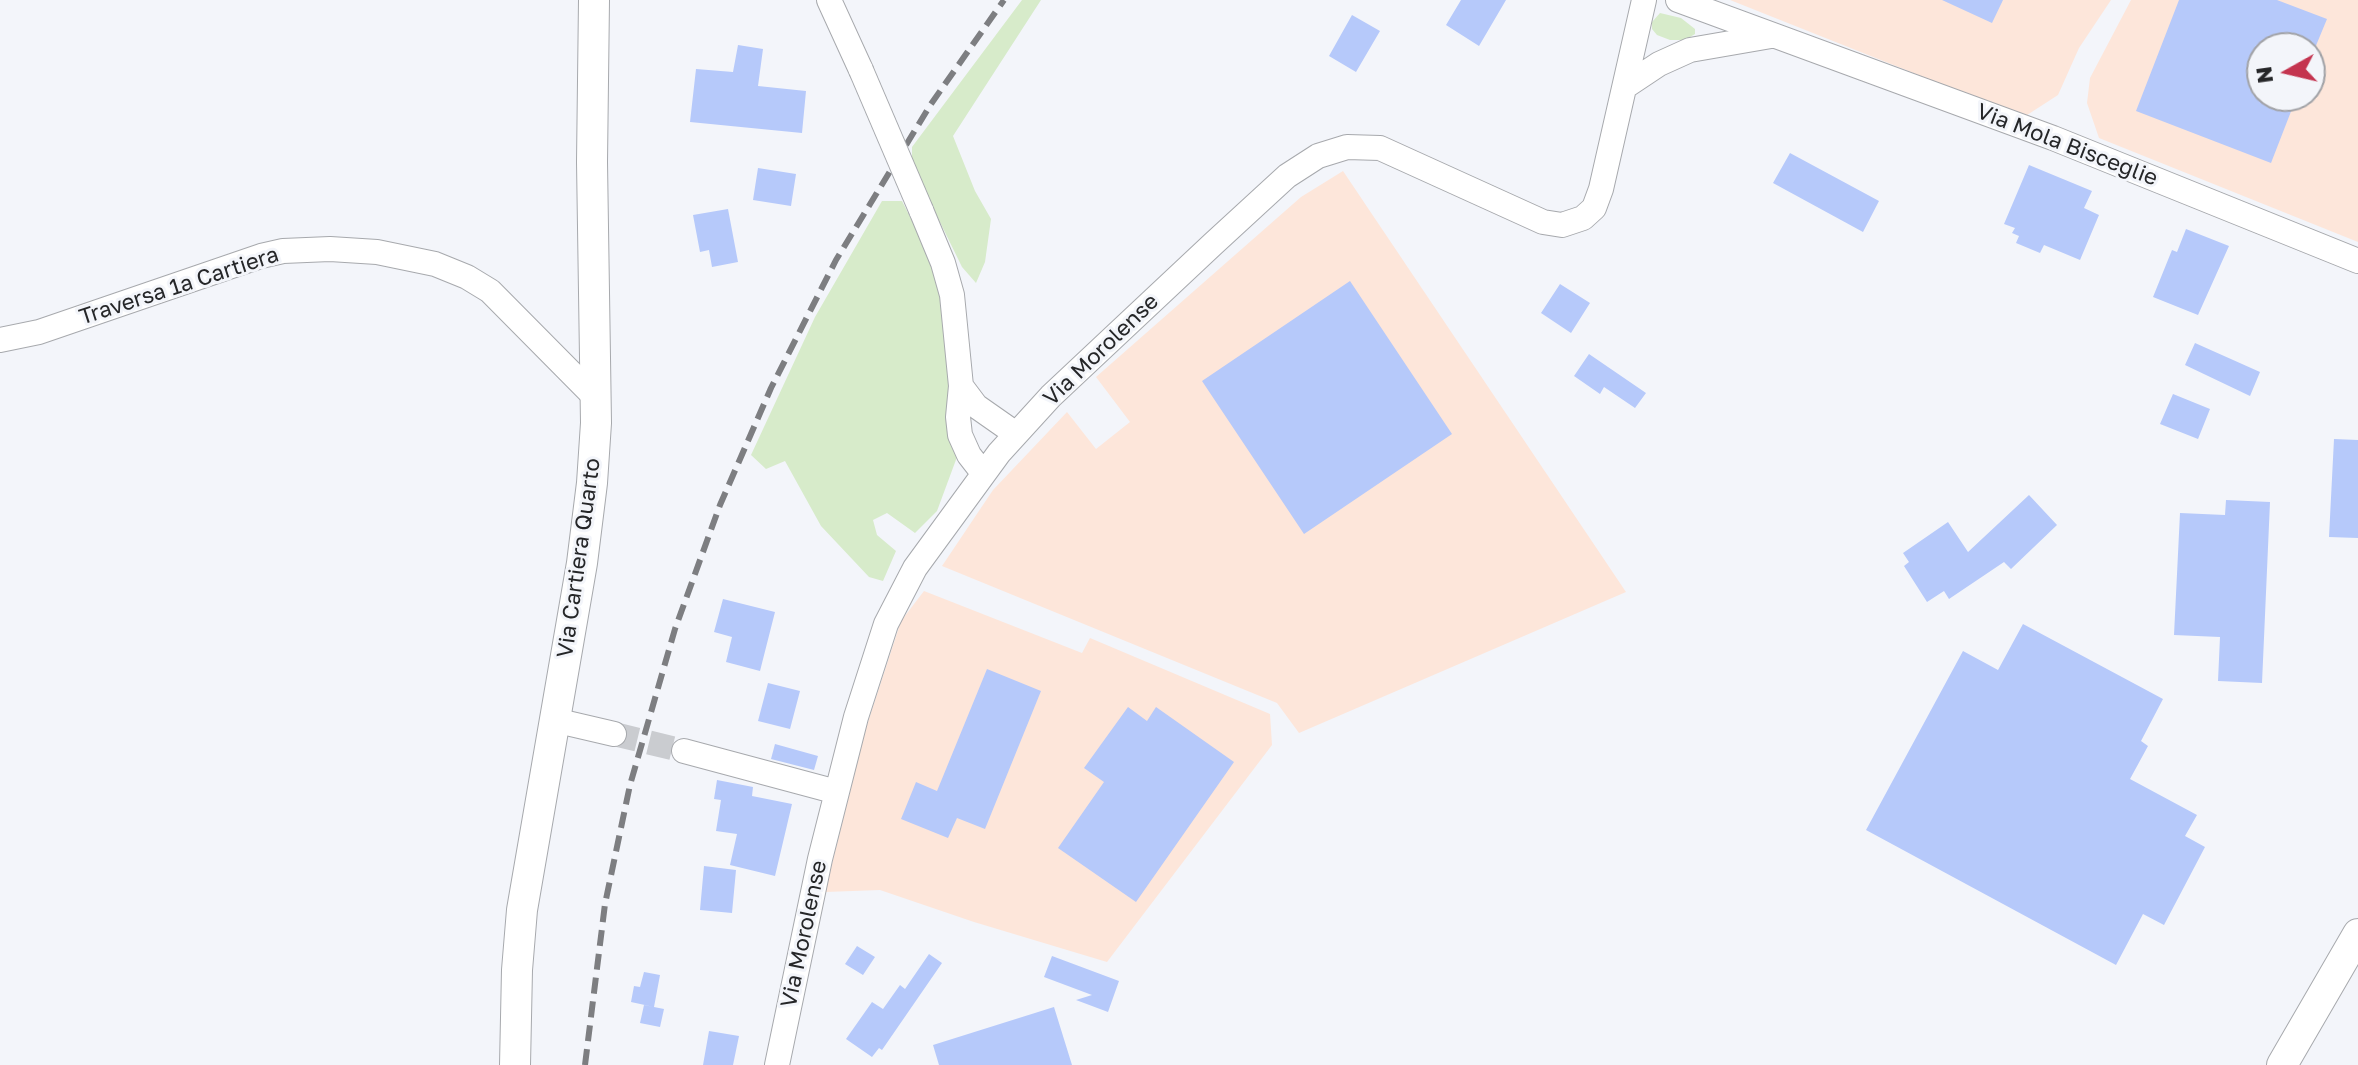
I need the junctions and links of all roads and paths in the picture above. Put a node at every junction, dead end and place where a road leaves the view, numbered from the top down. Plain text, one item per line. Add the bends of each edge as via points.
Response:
1 (594, 0) edge
2 (829, 0) edge
3 (1644, 0) edge
4 (1678, 0) edge
5 (1773, 35) junction
6 (1626, 86) junction
7 (2358, 261) edge
8 (0, 340) edge
9 (961, 386) junction
10 (596, 398) junction
11 (1016, 434) junction
12 (983, 473) junction
13 (554, 720) junction
14 (614, 734) tunnel mouth
15 (684, 751) tunnel mouth
16 (837, 792) junction
17 (2358, 934) edge
18 (515, 1065) edge
19 (777, 1065) edge
20 (2282, 1065) edge

1 - 10 street, Via Cartiera Quarto
2 - 9 street, bridge via 950,284
3 - 6 street, Via Morolense
4 - 5 street, Via Mola Bisceglie
5 - 6 street via 1690,50
5 - 7 street, Via Mola Bisceglie via 2053,138
6 - 11 street, Via Morolense via 1601,189 1594,208 1577,222 1543,222 1380,148 1357,146 1327,153 1281,181
8 - 10 street, Traversa 1ª Cartiera via 39,332 261,256 330,249 377,252 435,264 490,291
9 - 11 street via 976,406
9 - 12 street via 962,441
10 - 13 street, Via Cartiera Quarto via 590,513
11 - 12 street, Via Morolense
12 - 16 street, Via Morolense via 915,568 890,613
13 - 14 street
13 - 18 street, Via Cartiera Quarto via 521,920
15 - 16 street
16 - 19 street, Via Morolense
17 - 20 street

